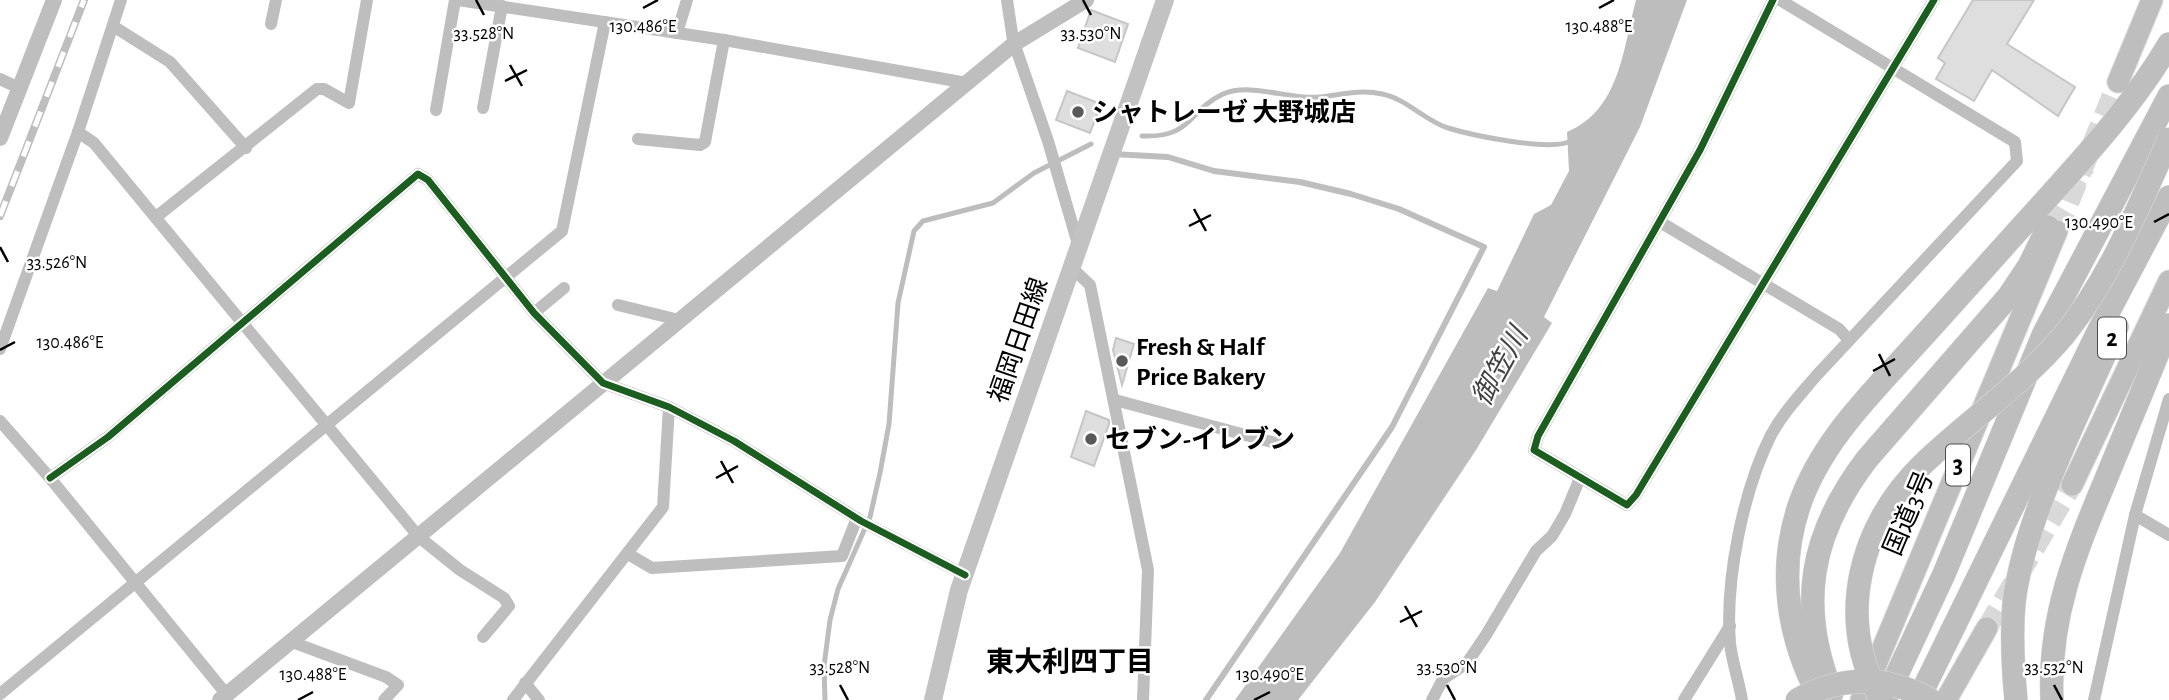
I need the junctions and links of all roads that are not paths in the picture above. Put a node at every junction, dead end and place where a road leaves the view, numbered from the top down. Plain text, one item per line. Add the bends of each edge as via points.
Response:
1 (54, 0) edge
2 (121, 0) edge
3 (276, 0) edge
4 (367, 0) edge
5 (456, 0) edge
6 (687, 0) edge
7 (1007, 0) edge
8 (1086, 0) edge
9 (1165, 0) edge
10 (1773, 0) edge
11 (1780, 0) edge
12 (1934, 0) edge
13 (2152, 0) edge
14 (496, 4) edge
15 (605, 22) junction
16 (271, 24) dead end
17 (113, 26) junction
18 (677, 33) junction
19 (724, 40) junction
20 (1014, 44) junction
21 (2169, 44) edge
22 (1894, 68) junction
23 (0, 79) edge
24 (967, 83) junction
25 (19, 88) junction
26 (2127, 88) junction
27 (2169, 96) edge
28 (483, 108) dead end
29 (436, 110) dead end
30 (78, 132) junction
31 (0, 138) edge
32 (638, 139) dead end
33 (2169, 139) edge
34 (246, 148) junction
35 (1110, 154) junction
36 (2169, 197) edge
37 (2169, 206) edge
38 (156, 217) junction
39 (1660, 222) junction
40 (2053, 229) joint
41 (1078, 244) junction
42 (1071, 267) junction
43 (505, 277) junction
44 (2169, 281) edge
45 (1764, 284) junction
46 (564, 288) dead end
47 (618, 305) dead end
48 (534, 313) junction
49 (679, 320) junction
50 (240, 322) junction
51 (2169, 325) edge
52 (1849, 340) junction
53 (0, 349) edge
54 (603, 383) junction
55 (2169, 399) edge
56 (1115, 400) junction
57 (668, 407) junction
58 (0, 421) edge
59 (325, 425) junction
60 (1279, 444) dead end
61 (2054, 471) junction
62 (50, 478) junction
63 (1580, 478) junction
64 (2135, 515) junction
65 (863, 522) junction
66 (2169, 535) edge
67 (419, 537) junction
68 (628, 554) junction
69 (965, 575) junction
70 (134, 582) junction
71 (1730, 626) junction
72 (1987, 628) tunnel mouth
73 (483, 637) dead end
74 (292, 642) junction
75 (525, 683) junction
76 (0, 694) edge
77 (223, 697) edge
78 (1435, 699) edge
79 (1830, 699) edge
80 (384, 700) edge
81 (513, 700) edge
82 (539, 700) edge
83 (933, 700) edge
84 (1143, 700) edge
85 (1206, 700) edge
86 (1684, 700) edge
87 (1742, 700) edge
88 (1797, 700) edge
89 (1861, 700) edge
90 (1883, 700) edge
91 (1918, 700) edge
92 (1931, 700) edge
93 (1946, 700) edge
94 (2016, 700) edge
95 (2052, 700) edge
96 (2094, 700) edge

1 - 25 street
2 - 17 street
3 - 16 street
4 - 34 street via 349,103 317,89
5 - 14 street
5 - 29 street
6 - 18 street
7 - 20 street
8 - 20 street
9 - 35 main road, 福岡日田線
10 - 39 street
11 - 22 street
12 - 22 street
13 - 26 highway
14 - 15 street
14 - 28 street
15 - 18 street
15 - 43 street via 562,232
17 - 30 street
17 - 34 street via 170,62
18 - 19 street
19 - 24 street
19 - 32 street via 705,142
20 - 24 street
20 - 41 street
21 - 26 highway
22 - 45 street
22 - 52 street via 2015,142 2017,161
23 - 25 street
24 - 49 street
25 - 31 street
26 - 79 highway via 2079,163 1845,424 1810,479 1792,532 1787,595 1798,651
27 - 90 highway via 2043,333 1949,562
30 - 38 street via 94,143
30 - 53 street
33 - 90 highway, bridge via 2083,310 2038,363 1922,465 1869,542 1856,594 1856,620 1860,645
34 - 38 street
35 - 41 main road, 福岡日田線
35 - 85 lane via 1168,157 1214,171 1351,194 1399,209 1483,247 1392,427
36 - 61 highway
37 - 61 highway, 2
38 - 50 street
39 - 45 street
39 - 63 street via 1536,443 1534,450
40 - 79 highway via 2009,296 1867,459 1830,515 1812,581 1812,612
40 - 89 highway, 国道3号 / 3
41 - 42 main road, 福岡日田線
42 - 56 street via 1090,285
42 - 69 main road, 福岡日田線
43 - 48 street
43 - 50 street via 428,180 418,174
43 - 59 street
44 - 61 highway
45 - 52 street via 1839,329
45 - 63 street via 1627,505
46 - 48 street
47 - 49 street
48 - 54 street
49 - 54 street
50 - 59 street
50 - 62 street via 108,437
51 - 95 highway via 2074,554 2059,605
52 - 71 street via 1788,409 1771,436 1748,501 1733,567
54 - 57 street
54 - 67 street
55 - 64 street
56 - 60 street
56 - 84 street via 1148,570
57 - 65 street via 734,441
57 - 68 street via 663,507
58 - 62 street
59 - 67 street
59 - 70 street
61 - 91 highway
61 - 94 highway via 2028,542 2014,602
62 - 70 street
63 - 78 street via 1559,525 1536,551 1467,663 1443,679
64 - 66 street
64 - 96 street
65 - 68 street via 842,556 652,568
65 - 69 street
67 - 73 street via 504,598 509,606
67 - 74 street
68 - 75 street
69 - 83 main road, 福岡日田線
70 - 76 street
70 - 77 street
71 - 86 street
71 - 87 street
72 - 93 highway
74 - 77 street
74 - 80 street via 386,677 398,685
75 - 81 street
75 - 82 street
88 - 92 highway, bridge via 1836,683 1856,680 1897,685

